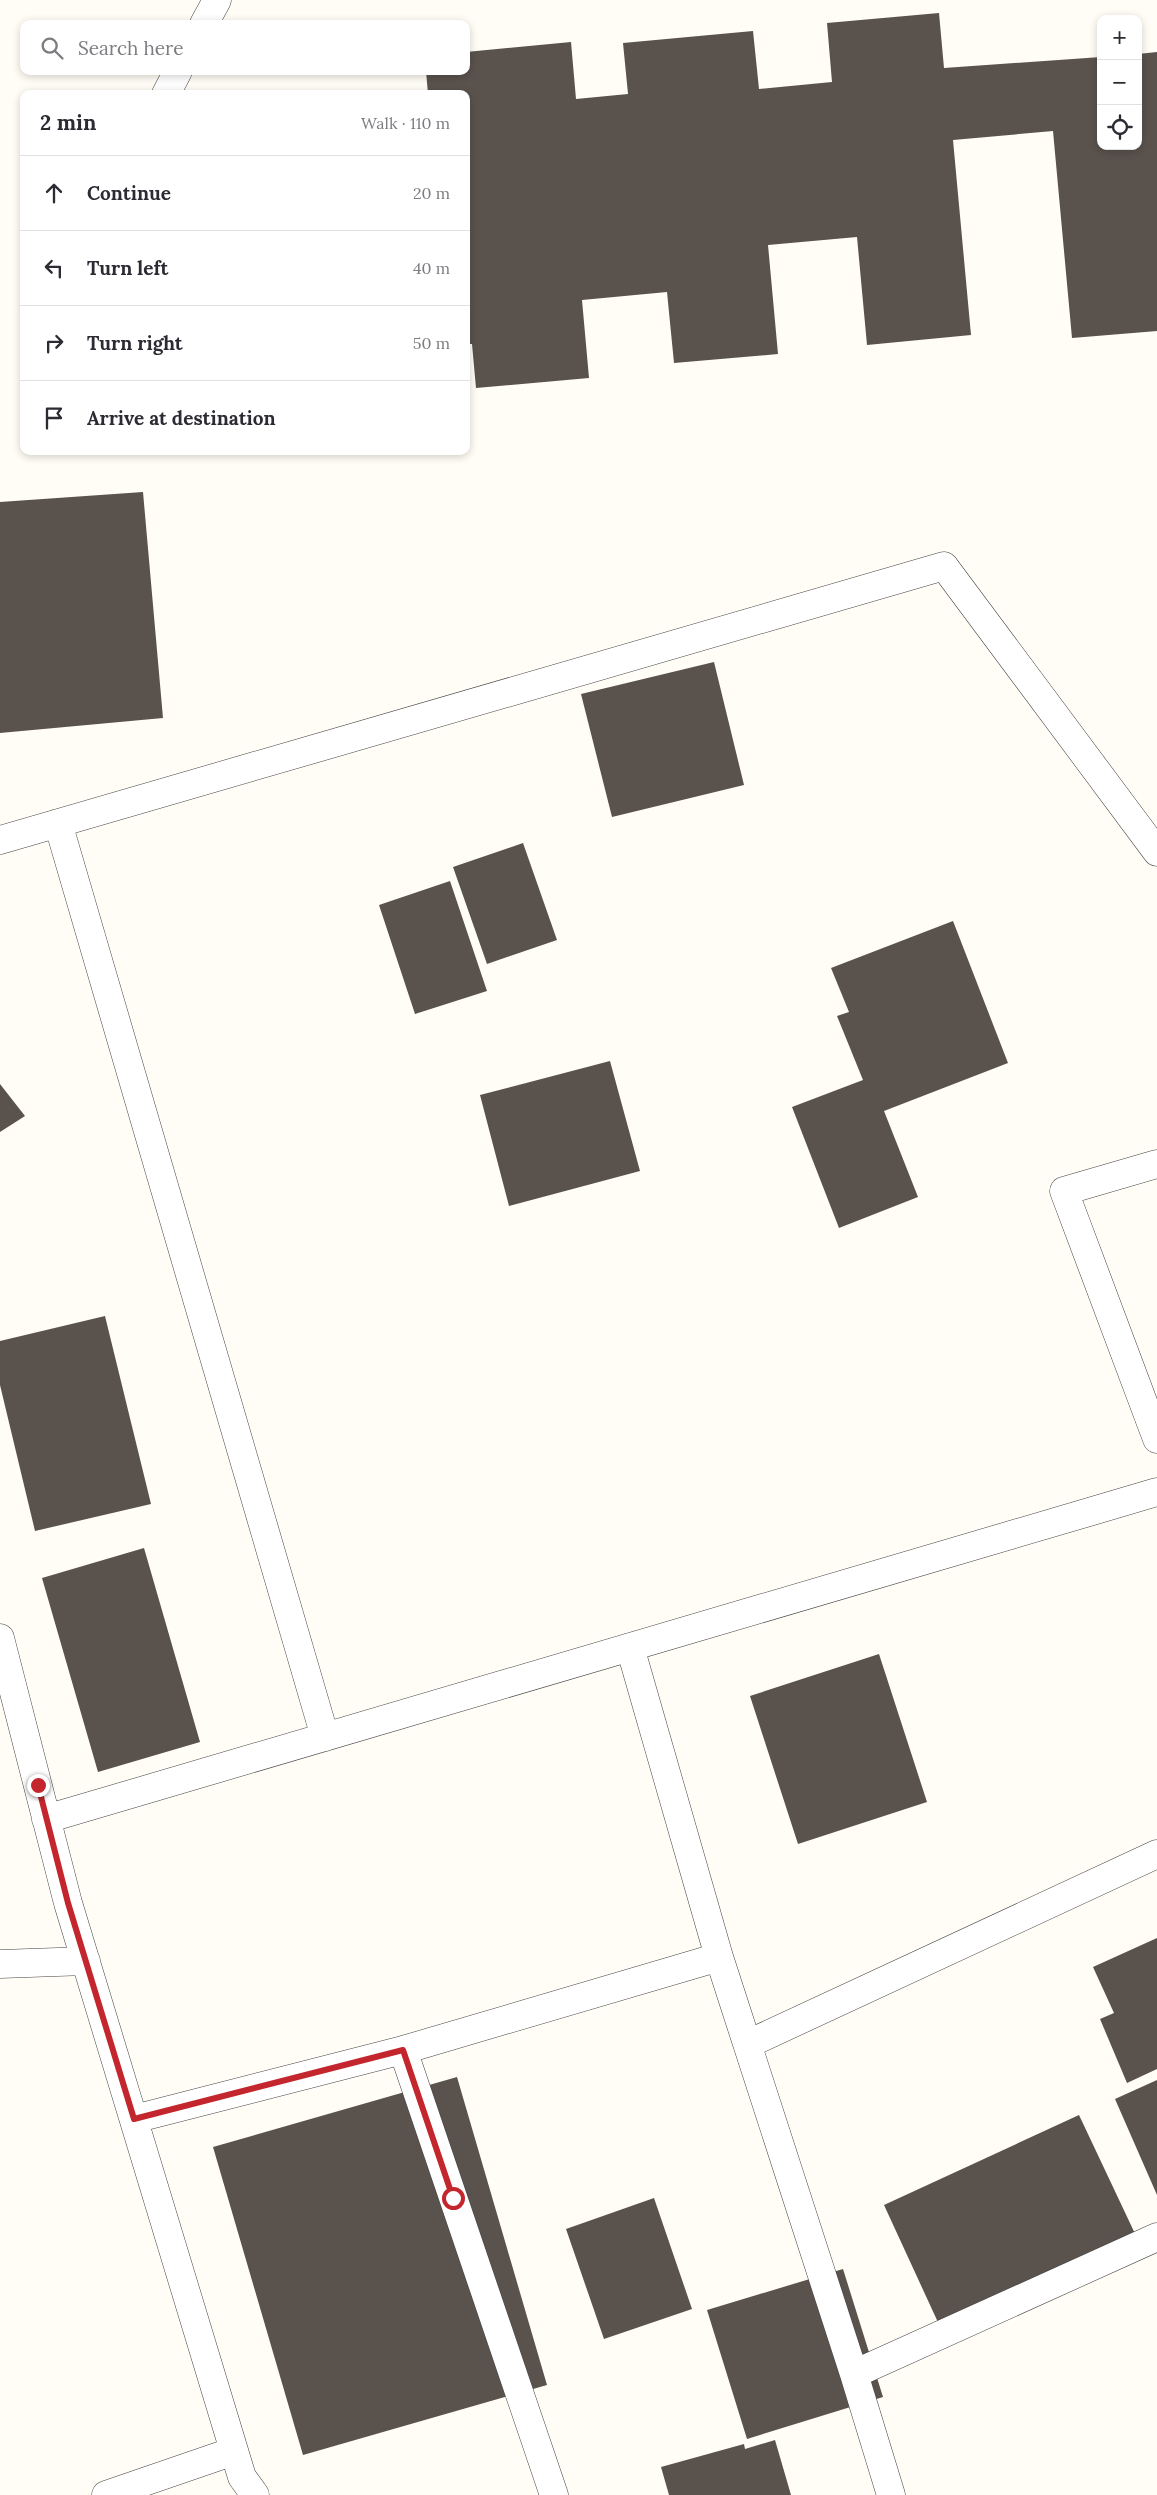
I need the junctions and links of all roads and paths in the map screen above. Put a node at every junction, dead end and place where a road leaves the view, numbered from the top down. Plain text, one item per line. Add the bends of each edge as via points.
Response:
1 (217, 0) edge
2 (206, 20) edge
3 (176, 75) edge
4 (168, 90) edge
5 (58, 823) junction
6 (0, 840) edge
7 (1157, 852) edge
8 (1157, 1164) edge
9 (1157, 1439) edge
10 (1157, 1492) edge
11 (0, 1638) edge
12 (630, 1647) junction
13 (325, 1737) junction
14 (46, 1819) junction
15 (1157, 1854) edge
16 (719, 1957) junction
17 (86, 1961) junction
18 (0, 1964) edge
19 (748, 2044) junction
20 (403, 2050) junction
21 (134, 2119) junction
22 (1157, 2237) edge
23 (854, 2374) junction
24 (234, 2451) junction
25 (106, 2495) edge
26 (255, 2495) edge
27 (554, 2495) edge
28 (891, 2495) edge

1 - 2 street
3 - 4 street
5 - 6 street
5 - 7 street via 944,566
5 - 13 street
8 - 9 street via 1064,1191
10 - 12 street
11 - 14 street
12 - 13 street
12 - 16 street
13 - 14 street
14 - 17 street
15 - 19 street
16 - 19 street
16 - 20 street
17 - 18 street
17 - 21 street
19 - 23 street
20 - 21 street
20 - 27 street
21 - 24 street
22 - 23 street
23 - 28 street
24 - 25 street
24 - 26 street via 242,2477

